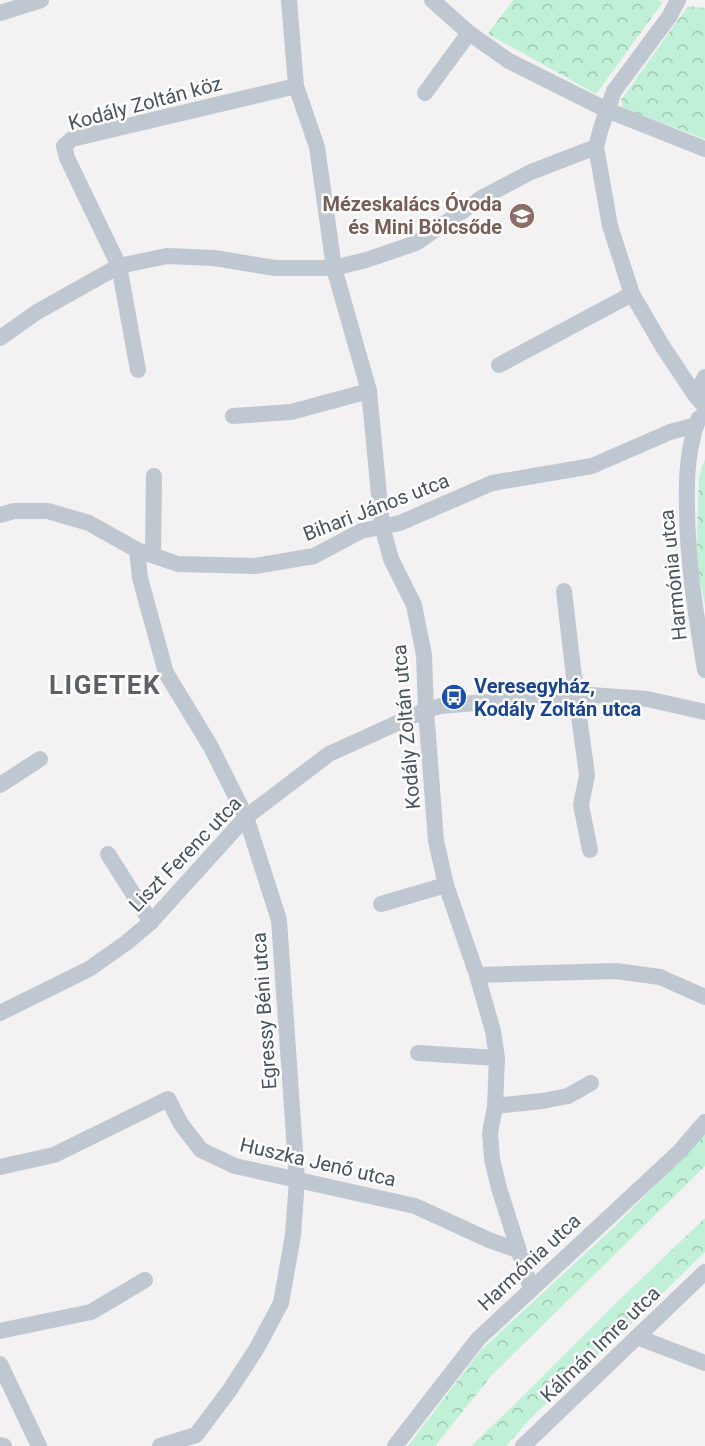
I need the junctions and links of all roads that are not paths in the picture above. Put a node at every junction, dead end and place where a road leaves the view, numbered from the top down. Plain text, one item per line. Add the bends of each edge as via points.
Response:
1 (41, 0) edge
2 (289, 0) edge
3 (432, 0) edge
4 (678, 0) edge
5 (0, 13) edge
6 (469, 33) junction
7 (296, 86) junction
8 (425, 93) dead end
9 (607, 110) junction
10 (596, 147) junction
11 (705, 149) edge
12 (119, 266) junction
13 (334, 268) junction
14 (632, 294) junction
15 (0, 338) edge
16 (499, 365) dead end
17 (138, 370) dead end
18 (705, 377) edge
19 (369, 391) junction
20 (701, 403) edge
21 (233, 416) dead end
22 (696, 425) junction
23 (154, 476) dead end
24 (0, 515) edge
25 (382, 526) junction
26 (145, 553) junction
27 (564, 591) dead end
28 (705, 670) edge
29 (576, 694) junction
30 (426, 710) junction
31 (705, 712) edge
32 (40, 759) dead end
33 (0, 785) edge
34 (246, 817) junction
35 (590, 850) dead end
36 (108, 854) dead end
37 (446, 885) junction
38 (381, 904) dead end
39 (151, 922) junction
40 (477, 975) junction
41 (705, 997) edge
42 (0, 1013) edge
43 (418, 1053) dead end
44 (497, 1058) junction
45 (591, 1083) dead end
46 (495, 1106) junction
47 (705, 1122) edge
48 (0, 1167) edge
49 (297, 1180) junction
50 (517, 1250) junction
51 (705, 1272) edge
52 (145, 1280) dead end
53 (531, 1289) junction
54 (0, 1331) edge
55 (637, 1336) junction
56 (705, 1363) edge
57 (0, 1364) edge
58 (36, 1446) edge
59 (160, 1446) edge
60 (395, 1446) edge
61 (524, 1446) edge

1 - 5 street
2 - 7 street, Kodály Zoltán utca
3 - 6 street
4 - 9 street via 614,91
6 - 8 street
6 - 9 street via 509,62
7 - 12 street, Kodály Zoltán köz via 72,139 64,147
7 - 13 street, Kodály Zoltán utca via 317,147
9 - 10 street
9 - 11 street
10 - 13 street via 531,172 483,197 416,243
10 - 14 street via 610,226
12 - 13 street via 167,256 214,258 275,268
12 - 15 street via 37,312
12 - 17 street
13 - 19 street, Kodály Zoltán utca
14 - 16 street
14 - 20 street
18 - 20 street, Harmónia utca
19 - 21 street via 291,412
19 - 25 street, Kodály Zoltán utca
20 - 22 street, Harmónia utca
22 - 25 street, Bihari János utca via 670,432 592,466 492,483 400,523
22 - 28 street, Harmónia utca via 686,484 687,538
23 - 26 street, Egressy Béni utca
24 - 26 street, Bihari János utca via 48,511 89,523
25 - 26 street, Bihari János utca via 361,531 314,556 255,566 178,564
25 - 30 street, Kodály Zoltán utca via 391,559 414,605 424,655
26 - 34 street, Egressy Béni utca via 140,578 166,673 211,747
27 - 29 street
29 - 30 street, Liszt Ferenc utca
29 - 31 street, Liszt Ferenc utca via 648,699
29 - 35 street via 587,775 581,805
30 - 34 street, Liszt Ferenc utca via 329,754
30 - 37 street, Kodály Zoltán utca via 436,841
32 - 33 street
34 - 39 street, Liszt Ferenc utca
34 - 49 street, Egressy Béni utca via 279,920
36 - 39 street
37 - 38 street
37 - 40 street, Kodály Zoltán utca
39 - 42 street, Liszt Ferenc utca via 89,969
40 - 41 street via 616,971 660,977
40 - 44 street, Kodály Zoltán utca
43 - 44 street
44 - 46 street, Kodály Zoltán utca
45 - 46 street via 568,1096
46 - 50 street, Kodály Zoltán utca via 490,1133 492,1160
47 - 53 street, Harmónia utca via 679,1152
48 - 49 street, Huszka Jenő utca via 54,1155 168,1099 201,1150 235,1166
49 - 50 street, Huszka Jenő utca via 415,1206
49 - 59 street, Egressy Béni utca via 293,1235 281,1303 252,1357 196,1435
50 - 53 street, Kodály Zoltán utca
51 - 55 street, Kálmán Imre utca
52 - 54 street via 91,1312
53 - 60 street, Harmónia utca via 478,1339
55 - 56 street
55 - 61 street, Kálmán Imre utca
57 - 58 street

